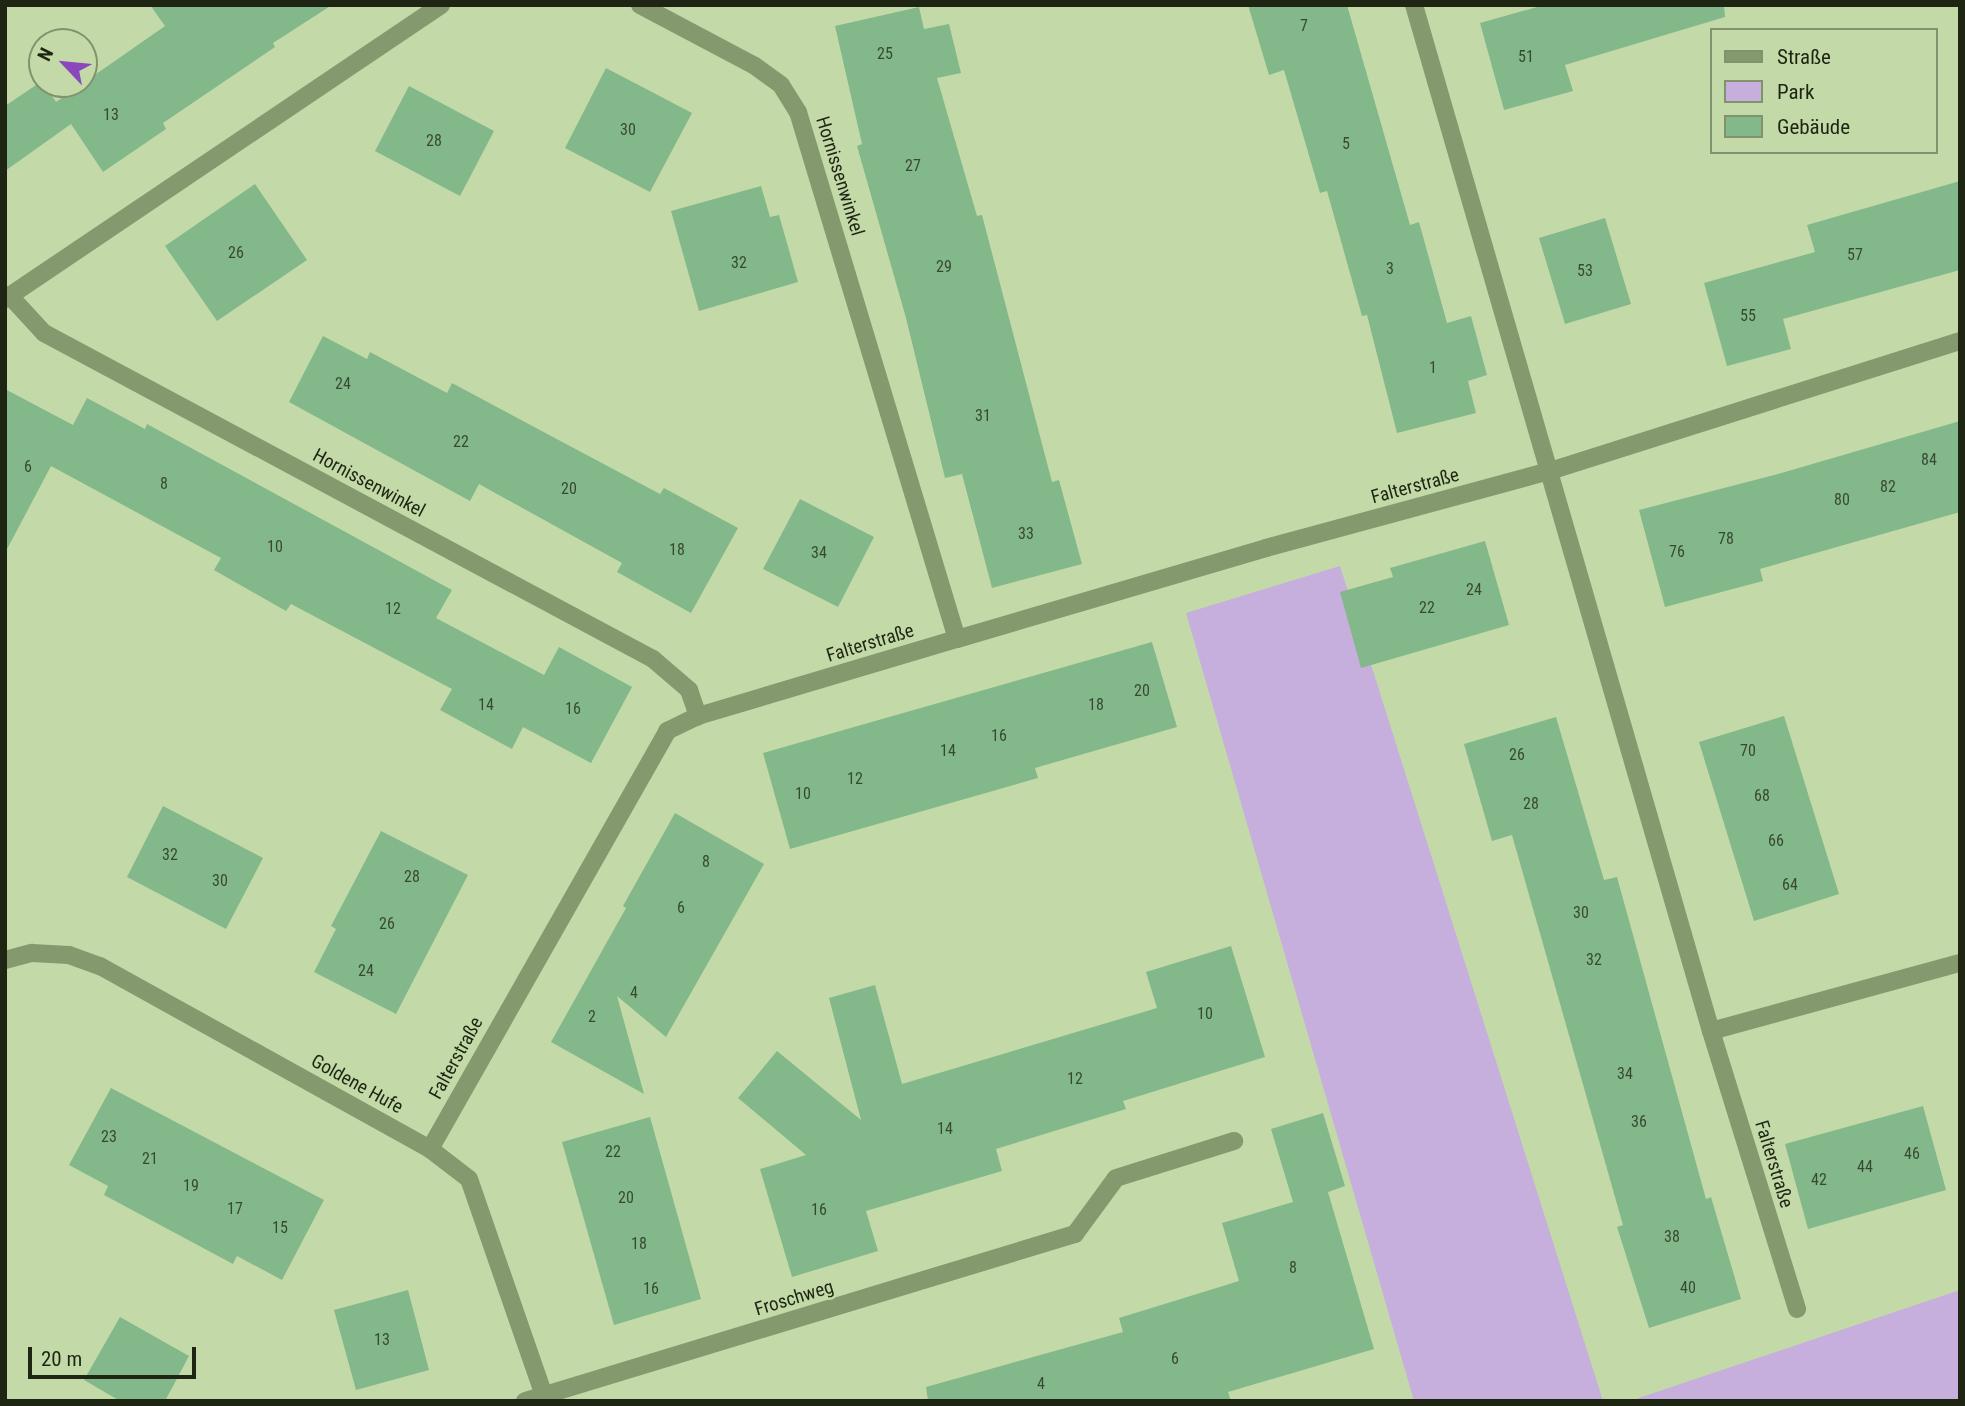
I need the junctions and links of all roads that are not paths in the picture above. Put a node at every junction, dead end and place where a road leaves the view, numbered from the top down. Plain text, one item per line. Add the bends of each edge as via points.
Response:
1 (441, 5) edge
2 (640, 5) edge
3 (1414, 5) edge
4 (7, 297) edge
5 (1960, 341) edge
6 (1550, 471) junction
7 (957, 639) junction
8 (698, 716) junction
9 (5, 960) edge
10 (1960, 963) edge
11 (1711, 1031) junction
12 (1234, 1141) dead end
13 (430, 1149) junction
14 (1797, 1309) dead end
15 (545, 1398) edge
16 (525, 1401) edge

1 - 4 street, Hornissenwinkel
2 - 7 street, Hornissenwinkel via 755,66 781,85 798,112
3 - 6 street, Falterstraße
4 - 8 street, Hornissenwinkel via 44,333 653,659 689,690
5 - 6 street, Falterstraße
6 - 7 street, Falterstraße
6 - 11 street, Falterstraße
7 - 8 street, Falterstraße
8 - 13 street, Falterstraße via 667,731 661,740
9 - 13 street, Goldene Hufe via 33,953 69,955 100,966
10 - 11 street
11 - 14 street, Falterstraße
12 - 15 street, Froschweg via 1116,1178 1075,1234
13 - 15 street, Goldene Hufe via 469,1180
15 - 16 street, Froschweg

